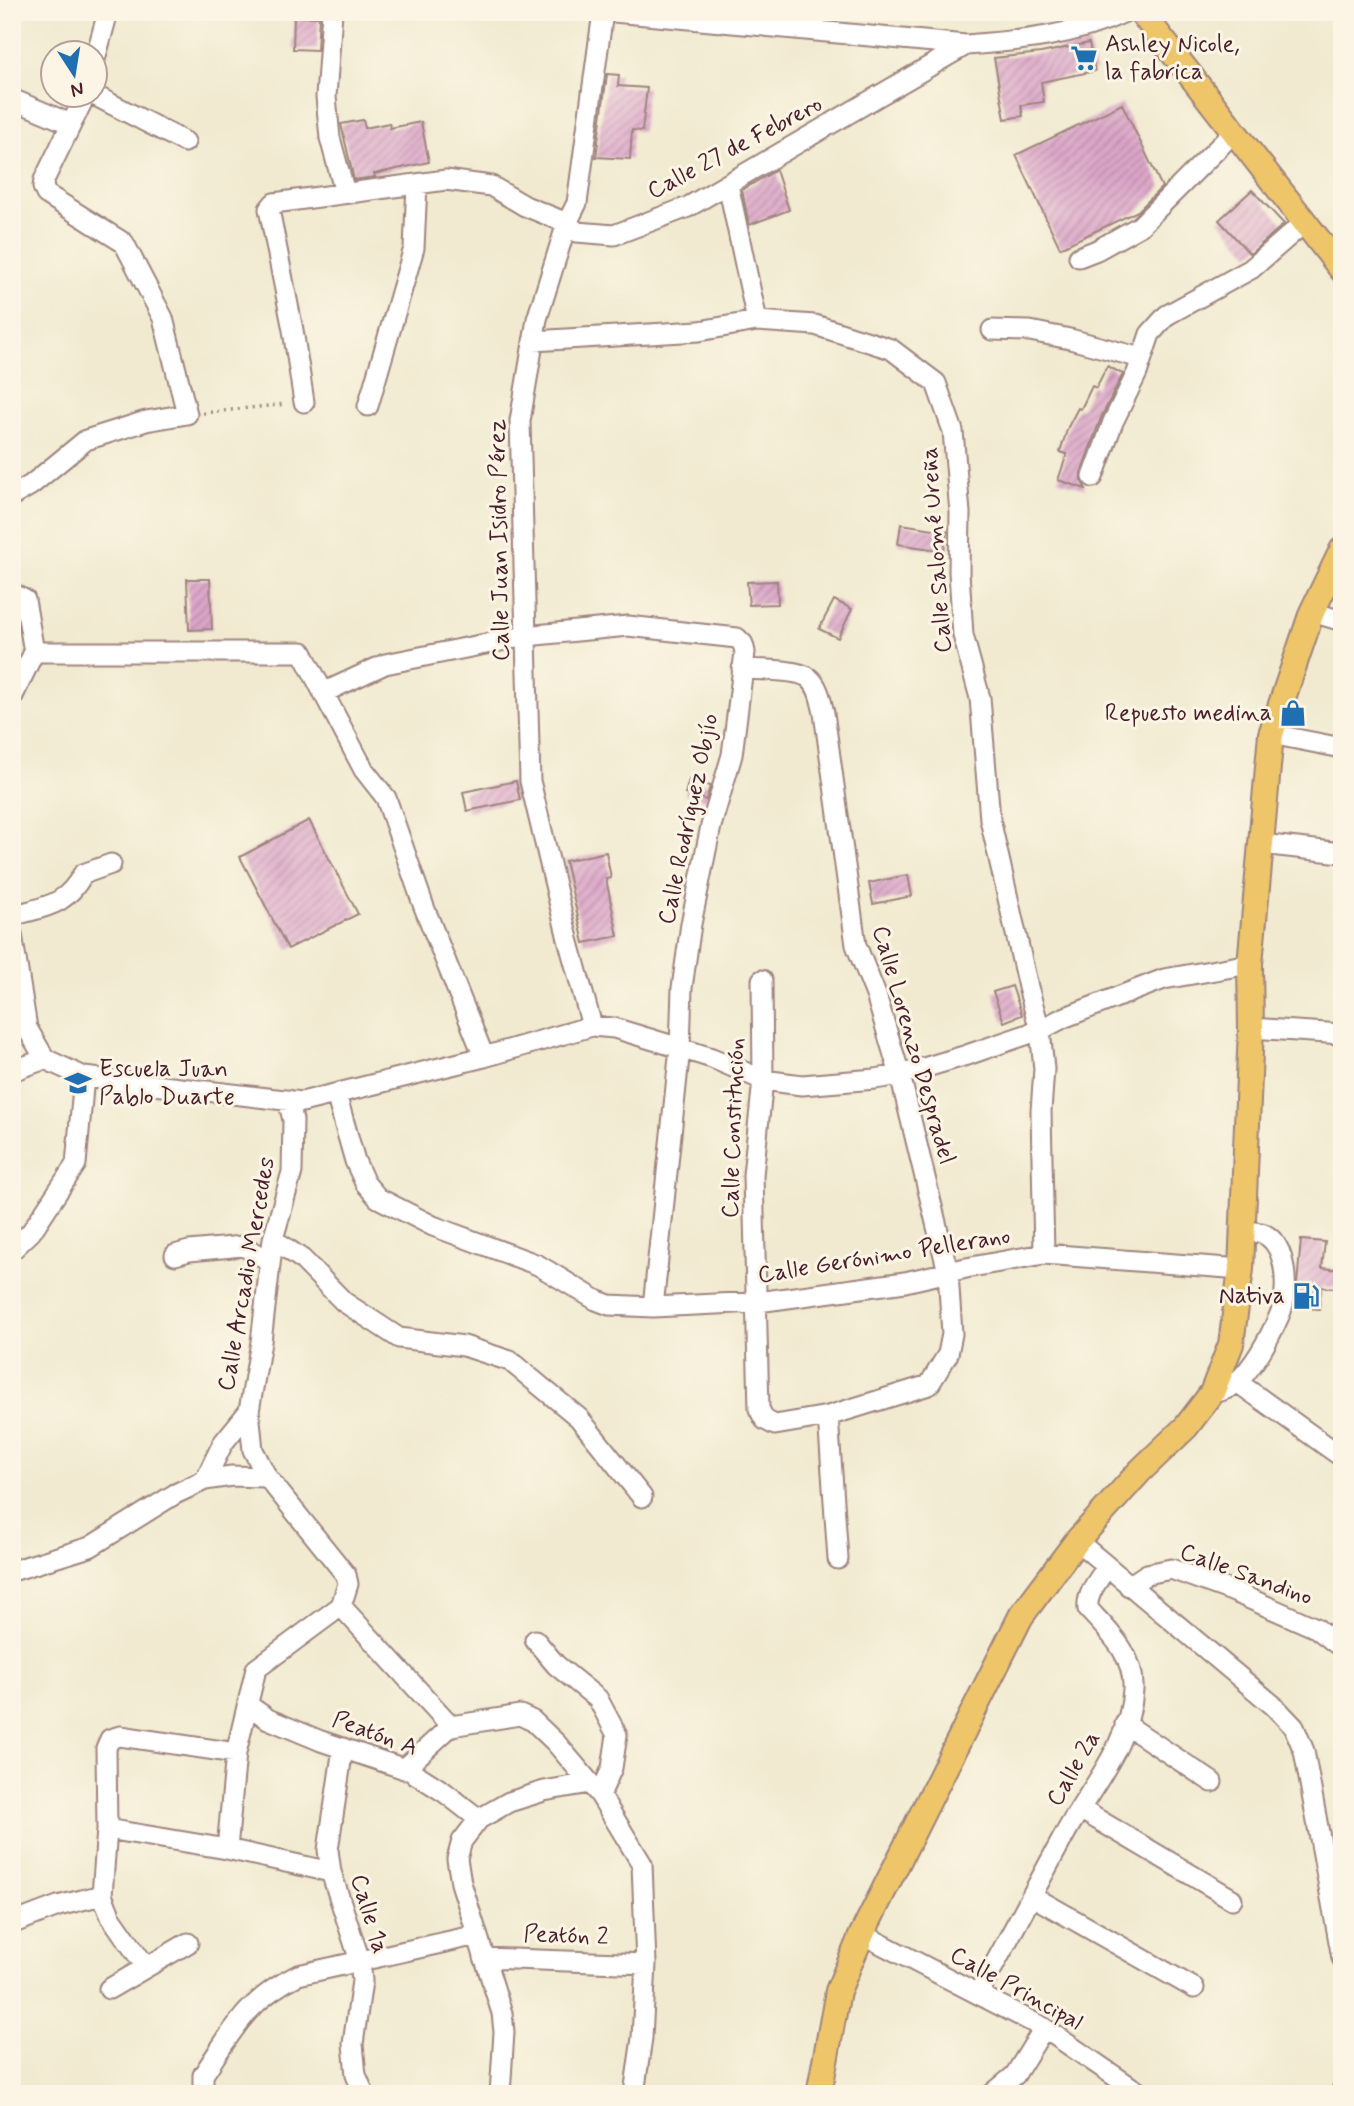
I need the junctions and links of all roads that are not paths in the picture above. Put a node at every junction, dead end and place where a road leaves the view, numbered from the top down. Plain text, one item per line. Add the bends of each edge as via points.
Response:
1 (108, 12) edge
2 (332, 12) edge
3 (603, 12) edge
4 (614, 12) edge
5 (1125, 12) edge
6 (1141, 12) edge
7 (101, 38) edge
8 (966, 45) junction
9 (12, 99) edge
10 (108, 102) edge
11 (79, 108) edge
12 (71, 124) junction
13 (1234, 132) junction
14 (185, 142) dead end
15 (417, 184) junction
16 (728, 184) junction
17 (345, 193) junction
18 (1305, 222) junction
19 (567, 223) junction
20 (1079, 257) dead end
21 (1342, 270) edge
22 (757, 321) junction
23 (992, 330) dead end
24 (533, 341) junction
25 (1141, 358) junction
26 (304, 402) road end
27 (368, 406) dead end
28 (1093, 477) dead end
29 (12, 496) edge
30 (1342, 550) edge
31 (12, 593) edge
32 (1312, 612) junction
33 (1342, 621) edge
34 (526, 636) junction
35 (24, 663) edge
36 (742, 669) junction
37 (325, 692) junction
38 (12, 698) edge
39 (1271, 734) junction
40 (1342, 748) edge
41 (1261, 844) junction
42 (1342, 853) edge
43 (111, 864) dead end
44 (12, 916) edge
45 (12, 934) edge
46 (1250, 964) junction
47 (762, 980) dead end
48 (18, 1002) edge
49 (592, 1026) junction
50 (1251, 1028) junction
51 (1040, 1030) junction
52 (1342, 1034) edge
53 (680, 1048) junction
54 (484, 1057) junction
55 (45, 1059) junction
56 (12, 1071) edge
57 (900, 1075) junction
58 (84, 1077) junction
59 (763, 1080) junction
60 (336, 1094) junction
61 (288, 1100) junction
62 (1243, 1231) junction
63 (273, 1239) junction
64 (12, 1250) edge
65 (1044, 1254) junction
66 (175, 1255) dead end
67 (270, 1261) junction
68 (1241, 1269) junction
69 (947, 1272) junction
70 (758, 1303) junction
71 (653, 1307) junction
72 (1237, 1382) junction
73 (1212, 1393) junction
74 (249, 1411) junction
75 (828, 1416) junction
76 (1342, 1457) edge
77 (267, 1477) junction
78 (205, 1480) junction
79 (642, 1497) dead end
80 (1077, 1541) junction
81 (838, 1559) dead end
82 (1107, 1567) junction
83 (12, 1571) edge
84 (1129, 1586) junction
85 (341, 1606) junction
86 (535, 1640) dead end
87 (1342, 1648) edge
88 (248, 1705) junction
89 (1125, 1724) junction
90 (451, 1726) junction
91 (343, 1748) junction
92 (236, 1753) junction
93 (404, 1769) junction
94 (1212, 1782) dead end
95 (595, 1789) junction
96 (1080, 1809) junction
97 (479, 1819) junction
98 (107, 1829) junction
99 (227, 1849) junction
100 (331, 1872) junction
101 (102, 1895) junction
102 (1031, 1896) junction
103 (1232, 1899) dead end
104 (14, 1925) edge
105 (862, 1934) junction
106 (477, 1935) junction
107 (188, 1943) dead end
108 (484, 1958) junction
109 (1342, 1958) edge
110 (360, 1961) junction
111 (646, 1964) junction
112 (146, 1967) junction
113 (1194, 1988) dead end
114 (109, 1989) dead end
115 (978, 1994) junction
116 (1044, 2028) junction
117 (201, 2091) edge
118 (364, 2094) edge
119 (500, 2094) edge
120 (634, 2094) edge
121 (819, 2094) edge
122 (992, 2094) edge
123 (1141, 2094) edge

1 - 7 street
2 - 17 street via 326,97 330,138
3 - 19 street, Calle Juan Isidro Pérez via 577,203
4 - 8 street
5 - 8 street via 1064,33
6 - 13 main road
8 - 16 street, Calle 27 de Febrero
9 - 12 street
10 - 14 street
11 - 12 street
12 - 29 street via 43,187 46,194 124,243 163,318 187,414 86,440
13 - 18 main road
13 - 20 street via 1140,226
15 - 17 street, Calle 27 de Febrero
15 - 19 street, Calle 27 de Febrero via 446,180 491,186
15 - 27 street via 415,248
16 - 19 street, Calle 27 de Febrero via 688,207 614,235 577,232
16 - 22 street
17 - 26 street, Calle 27 de Febrero via 271,205 269,209
18 - 21 main road
18 - 25 street via 1251,269 1167,315 1150,334
19 - 24 street, Calle Juan Isidro Pérez
22 - 24 street, Calle Salomé Ureña via 699,331
22 - 51 street, Calle Salomé Ureña via 815,325 891,349 936,383 953,430 964,635 980,698 990,819
23 - 25 street via 1030,331
24 - 34 street, Calle Juan Isidro Pérez via 520,421
25 - 28 street
30 - 32 main road
31 - 35 street via 25,600
32 - 33 street
32 - 39 main road
34 - 36 street, Calle Rodríguez Objío via 628,626 737,638 745,652
34 - 37 street, Calle Rodríguez Objío via 385,664
34 - 49 street, Calle Juan Isidro Pérez via 530,781
35 - 37 street via 299,651
35 - 38 street
36 - 53 street, Calle Rodríguez Objío via 732,755 711,826 691,924
36 - 57 street, Calle Lorenzo Despradel via 795,673 808,677 818,690 856,945
37 - 54 street via 364,770 386,798
39 - 40 street
39 - 41 main road
41 - 42 street
41 - 46 main road
43 - 44 street via 83,874 74,891 61,901
45 - 48 street
46 - 50 main road
46 - 51 street via 1164,979
47 - 59 street, Calle Constitución
48 - 55 street
49 - 53 street
49 - 54 street
50 - 52 street
50 - 62 main road
51 - 57 street
51 - 65 street, Calle Salomé Ureña
53 - 59 street
53 - 71 street, Calle Rodríguez Objío
54 - 60 street
55 - 56 street
55 - 58 street
57 - 59 street via 802,1085
57 - 69 street, Calle Lorenzo Despradel
58 - 61 street
58 - 64 street via 76,1164 31,1232
59 - 70 street, Calle Constitución via 753,1175
60 - 61 street
60 - 71 street, Calle Gerónimo Pellerano via 355,1161 365,1184 378,1198 433,1226 538,1265 596,1300
61 - 63 street, Calle Arcadio Mercedes via 293,1121 292,1172
62 - 68 main road
62 - 72 street via 1264,1234 1277,1246 1284,1266 1284,1289 1281,1311 1256,1358
63 - 67 street, Calle Arcadio Mercedes
63 - 79 street via 302,1259 344,1302 398,1338 464,1346 510,1361 579,1418
65 - 68 street, Calle Gerónimo Pellerano
65 - 69 street, Calle Gerónimo Pellerano
66 - 67 street via 243,1246
67 - 74 street, Calle Arcadio Mercedes
68 - 73 main road via 1231,1344
69 - 70 street, Calle Gerónimo Pellerano
69 - 75 street, Calle Lorenzo Despradel via 952,1334 948,1354 929,1385
70 - 71 street, Calle Gerónimo Pellerano
70 - 75 street, Calle Constitución via 759,1409 765,1420 775,1425
72 - 73 street
72 - 76 street
73 - 80 main road via 1186,1427
74 - 77 street, Calle Arcadio Mercedes via 253,1450
74 - 78 street via 223,1443
75 - 81 street
77 - 78 street
77 - 85 street, Calle Arcadio Mercedes via 346,1575
78 - 83 street via 175,1493 90,1547
80 - 82 street
80 - 105 main road via 1021,1616
82 - 84 street
82 - 89 street, Calle 2a via 1087,1606 1124,1650 1131,1667 1133,1690
84 - 87 street, Calle Sandino via 1147,1574 1171,1569 1317,1628
84 - 109 street via 1294,1727 1304,1751
85 - 88 street via 256,1669
85 - 90 street
86 - 95 street via 556,1665 598,1699 617,1735 612,1768
88 - 91 street, Peatón A via 268,1718
88 - 92 street
89 - 94 street
89 - 96 street, Calle 2a via 1108,1765
90 - 93 street
90 - 95 street via 520,1715 533,1720
91 - 93 street, Peatón A
91 - 100 street, Calle 1a via 328,1850
92 - 98 street via 120,1736 110,1739 106,1748
92 - 99 street
93 - 97 street, Peatón A
95 - 97 street via 544,1791 509,1802
95 - 111 street via 642,1864
96 - 102 street, Calle 2a
96 - 103 street
97 - 106 street via 462,1841 457,1859
98 - 99 street
98 - 101 street
99 - 100 street
100 - 110 street, Calle 1a
101 - 104 street via 58,1906
101 - 112 street via 111,1917
102 - 113 street
102 - 115 street, Calle 2a
105 - 115 street, Calle Principal
105 - 121 main road via 838,1991
106 - 108 street
106 - 110 street
107 - 112 street
108 - 111 street, Peatón 2
108 - 119 street via 502,2013
110 - 117 street via 298,1975 274,1986 248,2008 203,2075
110 - 118 street, Calle 1a via 362,1981 353,2044 356,2075
111 - 120 street
112 - 114 street
115 - 116 street, Calle Principal
116 - 122 street via 1015,2075
116 - 123 street, Calle Principal

